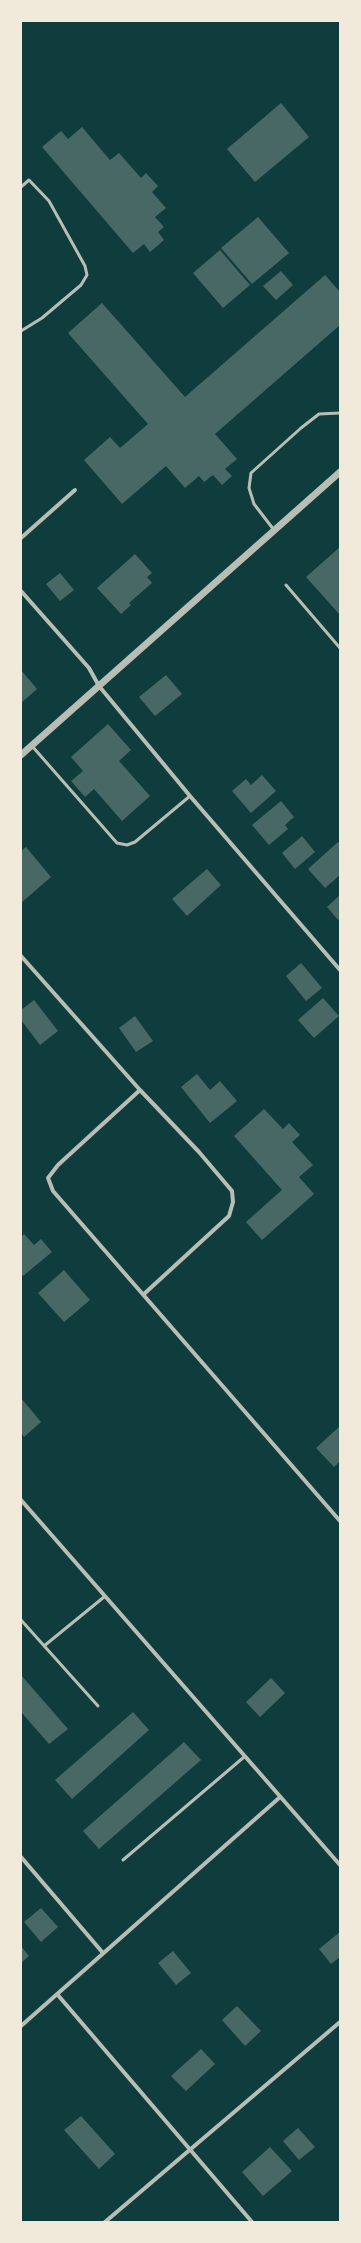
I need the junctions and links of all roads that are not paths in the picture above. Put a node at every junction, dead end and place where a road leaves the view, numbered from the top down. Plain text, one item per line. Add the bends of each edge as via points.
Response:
1 (21, 187) edge
2 (21, 332) edge
3 (340, 413) edge
4 (340, 472) edge
5 (75, 490) dead end
6 (274, 530) junction
7 (21, 538) edge
8 (286, 585) dead end
9 (21, 591) edge
10 (340, 648) edge
11 (99, 686) junction
12 (32, 746) junction
13 (21, 755) edge
14 (190, 796) junction
15 (21, 956) edge
16 (340, 970) edge
17 (140, 1090) junction
18 (144, 1294) junction
19 (21, 1500) edge
20 (340, 1521) edge
21 (104, 1597) junction
22 (21, 1620) edge
23 (44, 1646) junction
24 (98, 1706) dead end
25 (244, 1757) junction
26 (279, 1798) junction
27 (21, 1857) edge
28 (123, 1860) dead end
29 (340, 1865) edge
30 (103, 1953) junction
31 (57, 1994) junction
32 (340, 2022) edge
33 (21, 2026) edge
34 (191, 2150) junction
35 (105, 2222) edge
36 (252, 2222) edge

1 - 2 lane via 29,180 49,201 85,266 87,276 75,290 42,318
3 - 6 lane via 318,414 251,473 248,488 254,504
4 - 6 street
5 - 7 street
6 - 11 street
8 - 10 lane
9 - 11 street via 89,668
11 - 12 street
11 - 14 street
12 - 13 street
12 - 14 lane via 117,843 127,845 135,842
14 - 16 street
15 - 17 street
17 - 18 street via 232,1191 233,1202 229,1216
17 - 18 street via 58,1165 48,1178 53,1191
18 - 20 street
19 - 21 street
21 - 23 lane
21 - 25 street
22 - 23 lane
23 - 24 lane
25 - 26 street
25 - 28 lane
26 - 29 street
26 - 30 street
27 - 30 street
30 - 31 street
31 - 33 street
31 - 34 street
32 - 34 street
34 - 35 street
34 - 36 street

